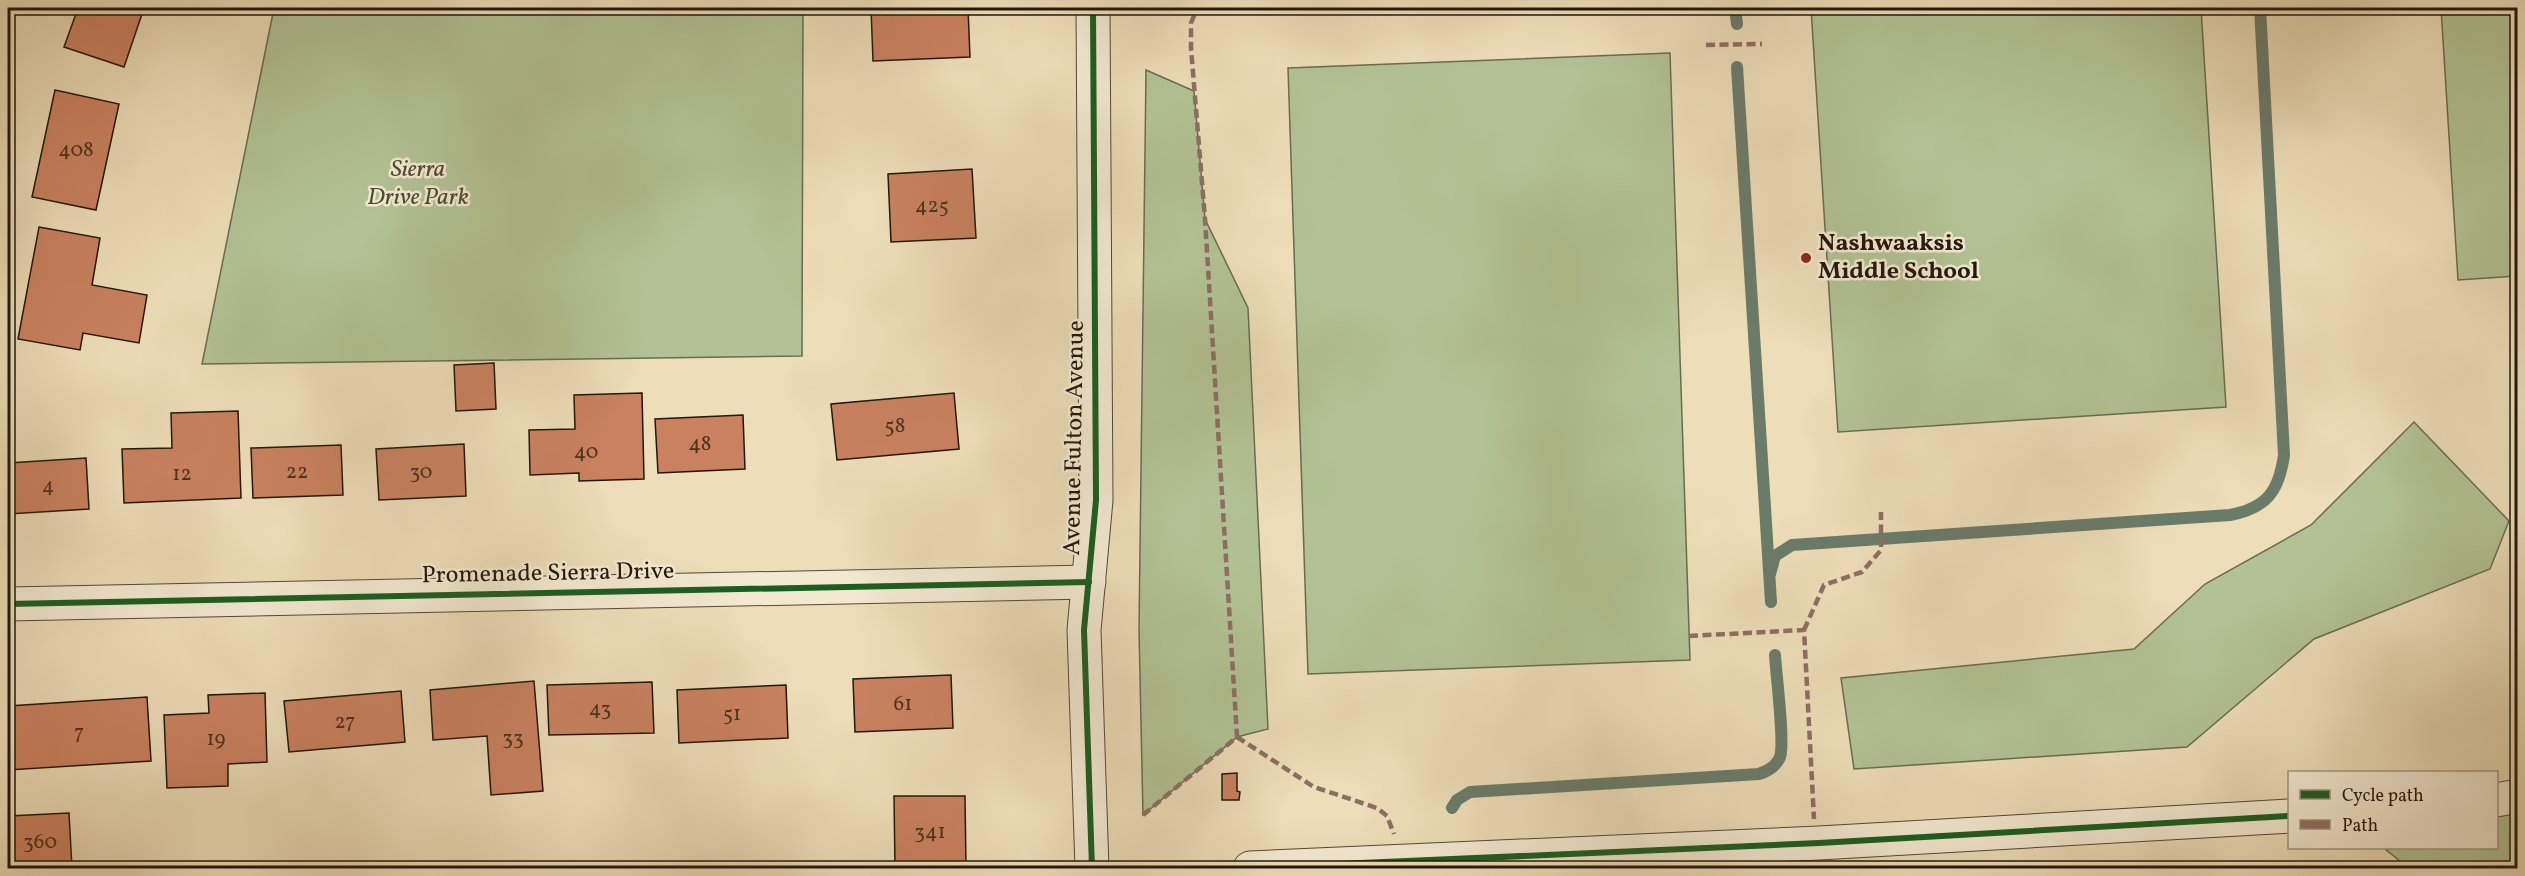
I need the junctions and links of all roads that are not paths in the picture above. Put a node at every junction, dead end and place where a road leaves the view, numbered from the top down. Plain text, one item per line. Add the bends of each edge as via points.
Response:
1 (1093, 8) edge
2 (1089, 582) junction
3 (8, 604) edge
4 (2517, 796) edge
5 (2498, 800) edge
6 (2288, 816) edge
7 (1092, 868) edge
8 (1250, 868) edge

1 - 2 street, Avenue Fulton Avenue via 1096,500
2 - 3 street, Promenade Sierra Drive
2 - 7 street, Avenue Fulton Avenue via 1084,630
4 - 5 street
6 - 8 street via 1831,842

